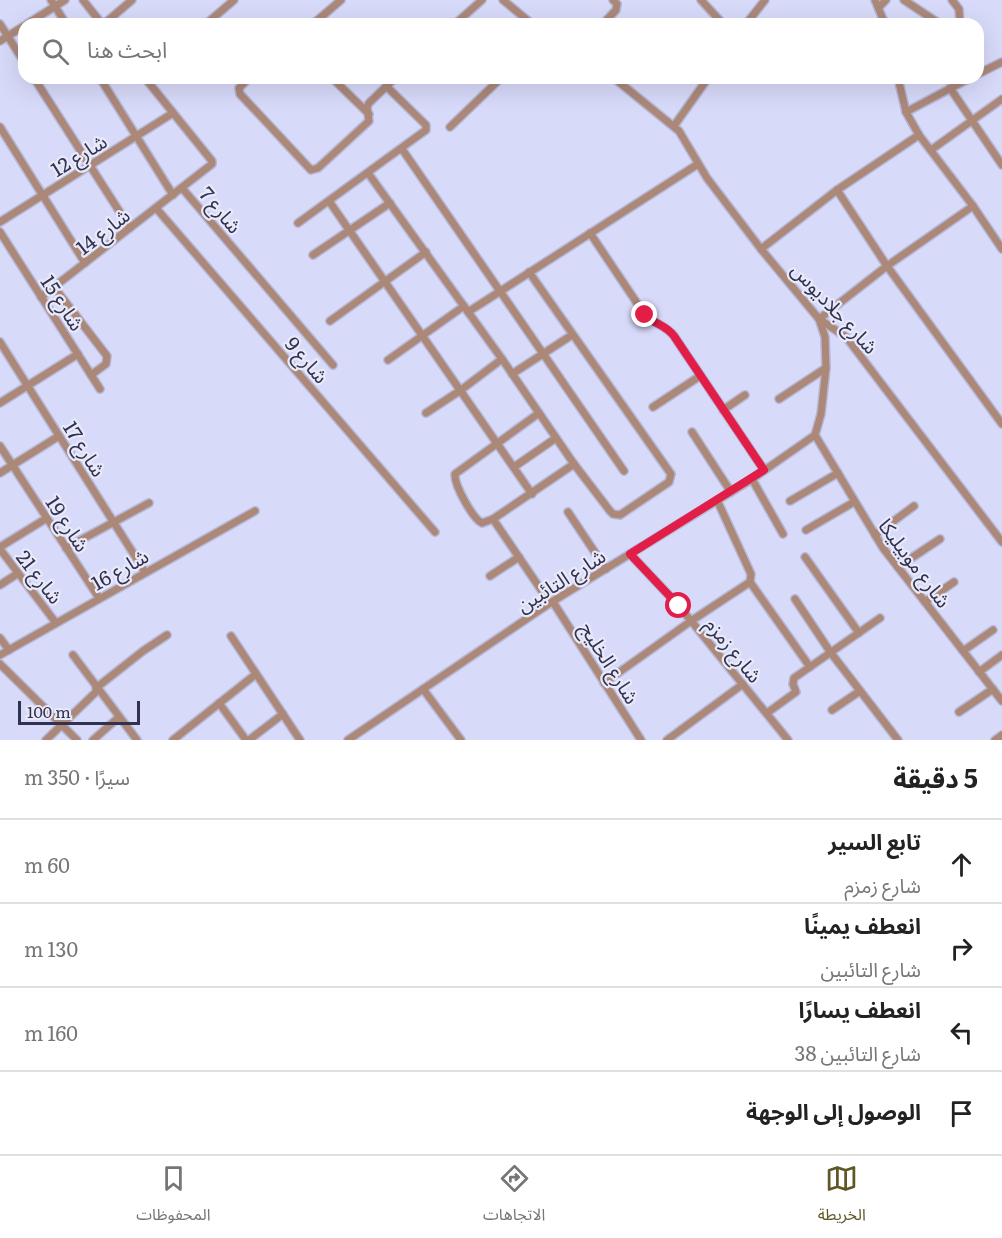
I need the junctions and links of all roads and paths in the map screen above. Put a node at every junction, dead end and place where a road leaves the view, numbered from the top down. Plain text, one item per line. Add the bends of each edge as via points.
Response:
1 (65, 0) edge
2 (83, 0) edge
3 (132, 0) edge
4 (234, 0) edge
5 (324, 0) edge
6 (341, 0) edge
7 (482, 0) edge
8 (503, 0) edge
9 (614, 0) edge
10 (701, 0) edge
11 (765, 0) edge
12 (886, 0) edge
13 (904, 0) edge
14 (952, 0) edge
15 (53, 3) edge
16 (877, 3) edge
17 (332, 8) junction
18 (34, 18) edge
19 (62, 18) edge
20 (98, 18) edge
21 (110, 18) edge
22 (213, 18) edge
23 (320, 18) edge
24 (462, 18) edge
25 (525, 18) edge
26 (609, 18) edge
27 (718, 18) edge
28 (751, 18) edge
29 (883, 18) edge
30 (931, 18) edge
31 (960, 18) edge
32 (0, 24) edge
33 (18, 30) edge
34 (8, 36) junction
35 (0, 41) edge
36 (18, 52) edge
37 (1002, 62) edge
38 (984, 71) edge
39 (38, 84) edge
40 (104, 84) edge
41 (151, 84) edge
42 (243, 84) edge
43 (338, 84) edge
44 (388, 84) edge
45 (495, 84) edge
46 (622, 84) edge
47 (704, 84) edge
48 (899, 84) edge
49 (958, 84) edge
50 (386, 86) junction
51 (950, 88) junction
52 (1002, 99) edge
53 (906, 112) junction
54 (173, 113) junction
55 (369, 114) junction
56 (972, 120) junction
57 (674, 126) junction
58 (0, 127) edge
59 (450, 127) dead end
60 (919, 135) junction
61 (137, 136) junction
62 (402, 149) junction
63 (931, 150) junction
64 (698, 164) junction
65 (1002, 165) edge
66 (89, 166) junction
67 (368, 173) junction
68 (182, 188) junction
69 (837, 190) junction
70 (42, 195) junction
71 (173, 195) junction
72 (329, 201) junction
73 (390, 203) junction
74 (973, 206) junction
75 (156, 208) junction
76 (0, 222) edge
77 (298, 223) dead end
78 (130, 228) junction
79 (349, 231) junction
80 (0, 232) edge
81 (590, 233) junction
82 (761, 249) junction
83 (1002, 249) edge
84 (426, 252) junction
85 (313, 255) dead end
86 (85, 263) junction
87 (887, 266) junction
88 (529, 272) junction
89 (385, 282) junction
90 (54, 287) junction
91 (500, 292) junction
92 (41, 297) junction
93 (466, 309) junction
94 (819, 319) junction
95 (330, 321) dead end
96 (572, 335) junction
97 (422, 336) junction
98 (0, 342) edge
99 (78, 354) junction
100 (542, 354) junction
101 (502, 359) junction
102 (388, 360) dead end
103 (333, 365) dead end
104 (826, 368) junction
105 (512, 374) junction
106 (91, 375) junction
107 (700, 376) junction
108 (28, 386) junction
109 (100, 389) dead end
110 (460, 390) junction
111 (745, 395) dead end
112 (779, 399) dead end
113 (0, 403) edge
114 (653, 407) dead end
115 (723, 410) junction
116 (426, 413) dead end
117 (539, 413) junction
118 (1002, 424) edge
119 (692, 432) dead end
120 (816, 435) junction
121 (59, 436) junction
122 (556, 438) junction
123 (497, 442) junction
124 (0, 446) edge
125 (574, 464) junction
126 (12, 466) junction
127 (514, 467) junction
128 (764, 470) junction
129 (624, 471) dead end
130 (0, 473) edge
131 (838, 473) junction
132 (752, 479) junction
133 (731, 492) junction
134 (532, 494) junction
135 (717, 500) junction
136 (790, 501) dead end
137 (854, 502) junction
138 (149, 503) dead end
139 (914, 506) dead end
140 (255, 511) dead end
141 (567, 512) dead end
142 (47, 518) junction
143 (493, 519) junction
144 (114, 522) junction
145 (806, 530) dead end
146 (435, 532) dead end
147 (783, 534) dead end
148 (875, 535) junction
149 (940, 539) dead end
150 (1002, 542) edge
151 (0, 548) edge
152 (66, 548) junction
153 (630, 554) junction
154 (519, 557) junction
155 (805, 557) dead end
156 (898, 567) junction
157 (606, 569) junction
158 (145, 572) junction
159 (17, 574) junction
160 (490, 576) dead end
161 (750, 582) junction
162 (954, 582) dead end
163 (0, 585) edge
164 (99, 598) junction
165 (795, 598) dead end
166 (925, 602) junction
167 (552, 603) junction
168 (880, 618) dead end
169 (691, 621) junction
170 (56, 623) junction
171 (993, 630) dead end
172 (859, 633) junction
173 (167, 635) dead end
174 (231, 636) dead end
175 (0, 638) edge
176 (9, 650) junction
177 (963, 651) junction
178 (831, 653) junction
179 (73, 655) dead end
180 (1002, 655) edge
181 (0, 656) edge
182 (0, 664) edge
183 (810, 667) junction
184 (979, 672) junction
185 (256, 674) junction
186 (604, 683) junction
187 (743, 684) junction
188 (97, 689) junction
189 (423, 689) junction
190 (993, 689) junction
191 (860, 691) junction
192 (1002, 701) edge
193 (219, 703) junction
194 (832, 710) dead end
195 (959, 712) dead end
196 (767, 713) junction
197 (283, 714) junction
198 (119, 717) junction
199 (61, 725) junction
200 (1002, 735) edge
201 (46, 740) edge
202 (76, 740) edge
203 (93, 740) edge
204 (137, 740) edge
205 (173, 740) edge
206 (247, 740) edge
207 (300, 740) edge
208 (348, 740) edge
209 (461, 740) edge
210 (641, 740) edge
211 (667, 740) edge
212 (788, 740) edge
213 (898, 740) edge
214 (996, 740) edge

1 - 15 street
2 - 20 street
3 - 21 street
4 - 22 street
5 - 17 street
6 - 17 street
7 - 24 street
8 - 25 street
9 - 26 street via 616,10
10 - 27 street
11 - 28 street
12 - 16 street
13 - 30 street
14 - 31 street
15 - 18 street
15 - 19 street
16 - 29 street
17 - 23 street
32 - 34 street
33 - 34 street
34 - 35 street
34 - 36 street
37 - 38 street
39 - 66 street
40 - 61 street
41 - 54 street, شارع 7
42 - 55 street via 240,94 311,170 369,122
43 - 55 street
44 - 50 street
45 - 59 street
46 - 57 street, شارع جلاديوس
47 - 57 street
48 - 53 street
49 - 51 street
50 - 55 street via 369,103
50 - 62 street via 426,125 423,134
51 - 53 street
51 - 56 street
52 - 56 street
53 - 60 street
54 - 61 street, شارع 12
54 - 68 street, شارع 7 via 213,163
56 - 63 street
56 - 65 street
57 - 64 street, شارع جلاديوس
58 - 70 street
60 - 63 street
60 - 69 street
61 - 66 street, شارع 12
61 - 71 street
62 - 67 street
62 - 91 street
63 - 74 street
64 - 81 street
64 - 82 street, شارع جلاديوس
66 - 70 street, شارع 12
66 - 78 street
67 - 72 street
67 - 73 street
68 - 71 street, شارع 14
68 - 103 street, شارع 7
69 - 82 street
69 - 87 street
70 - 76 street, شارع 12
70 - 86 street
71 - 75 street, شارع 14
72 - 77 street
72 - 79 street
73 - 79 street
73 - 84 street
74 - 83 street
74 - 87 street
75 - 78 street, شارع 14
75 - 146 street, شارع 9
78 - 86 street, شارع 14
79 - 85 street
79 - 89 street
80 - 92 street, شارع 15
81 - 88 street
81 - 107 street via 645,315 669,329
82 - 94 street, شارع جلاديوس
84 - 89 street
84 - 93 street
86 - 90 street, شارع 14
87 - 94 street
87 - 118 street
88 - 91 street
88 - 96 street
89 - 95 street
89 - 97 street
90 - 92 street, شارع 14
90 - 106 street via 107,356 106,364
91 - 93 street
91 - 100 street
92 - 99 street, شارع 15
93 - 97 street
93 - 101 street
94 - 104 street via 825,337
94 - 150 street, شارع جلاديوس via 846,337
96 - 100 street
96 - 125 street via 669,469 671,478 617,515
97 - 102 street
97 - 110 street
98 - 108 street, شارع 17
99 - 106 street, شارع 15
99 - 108 street
100 - 105 street
100 - 129 street
101 - 105 street
101 - 110 street
104 - 112 street
104 - 120 street
105 - 117 street
106 - 109 street, شارع 15
107 - 114 street
107 - 115 street
108 - 113 street
108 - 121 street, شارع 17
110 - 116 street
110 - 123 street
111 - 115 street
115 - 128 street
117 - 122 street
117 - 123 street
119 - 133 street
120 - 128 street, شارع التائبين
120 - 131 street, شارع موبيليكا
121 - 126 street
121 - 144 street, شارع 17
122 - 125 street
122 - 127 street
123 - 127 street
123 - 143 street via 454,477 479,522
124 - 126 street, شارع 19
125 - 134 street
126 - 130 street
126 - 142 street, شارع 19
127 - 134 street
128 - 132 street, شارع التائبين
131 - 136 street
131 - 137 street, شارع موبيليكا
132 - 133 street, شارع التائبين
132 - 147 street
133 - 135 street, شارع التائبين
134 - 143 street
135 - 153 street, شارع التائبين
135 - 161 street via 751,574
137 - 145 street
137 - 148 street, شارع موبيليكا
138 - 144 street
139 - 148 street
140 - 158 street, شارع 16
141 - 157 street
142 - 151 street
142 - 152 street, شارع 19
143 - 154 street, شارع الخليج
144 - 152 street
144 - 158 street, شارع 17
148 - 156 street, شارع موبيليكا
149 - 156 street
151 - 159 street, شارع 21
152 - 164 street, شارع 19
153 - 157 street, شارع التائبين
153 - 169 street, شارع زمزم
154 - 160 street
154 - 167 street, شارع الخليج
155 - 172 street
156 - 166 street, شارع موبيليكا
157 - 167 street, شارع التائبين
158 - 164 street, شارع 16
159 - 163 street
159 - 170 street, شارع 21
161 - 169 street
161 - 183 street
162 - 166 street
164 - 170 street, شارع 16
165 - 178 street
166 - 177 street, شارع موبيليكا
167 - 186 street, شارع الخليج
167 - 189 street, شارع التائبين
168 - 172 street
169 - 186 street
169 - 187 street, شارع زمزم
170 - 176 street, شارع 16
171 - 177 street
172 - 178 street
173 - 188 street
174 - 185 street
175 - 176 street
176 - 181 street, شارع 16
177 - 184 street, شارع موبيليكا
178 - 183 street
178 - 191 street
179 - 188 street
180 - 184 street
182 - 199 street
183 - 196 street via 794,678 795,693
184 - 190 street, شارع موبيليكا
185 - 193 street
185 - 197 street
186 - 210 street, شارع الخليج
187 - 196 street, شارع زمزم
187 - 211 street
188 - 198 street
188 - 199 street
189 - 208 street, شارع التائبين
189 - 209 street
190 - 192 street, شارع موبيليكا
190 - 195 street
191 - 194 street
191 - 213 street
193 - 205 street
193 - 206 street
196 - 212 street, شارع زمزم
197 - 206 street
197 - 207 street
198 - 203 street
198 - 204 street
199 - 201 street
199 - 202 street
200 - 214 street

